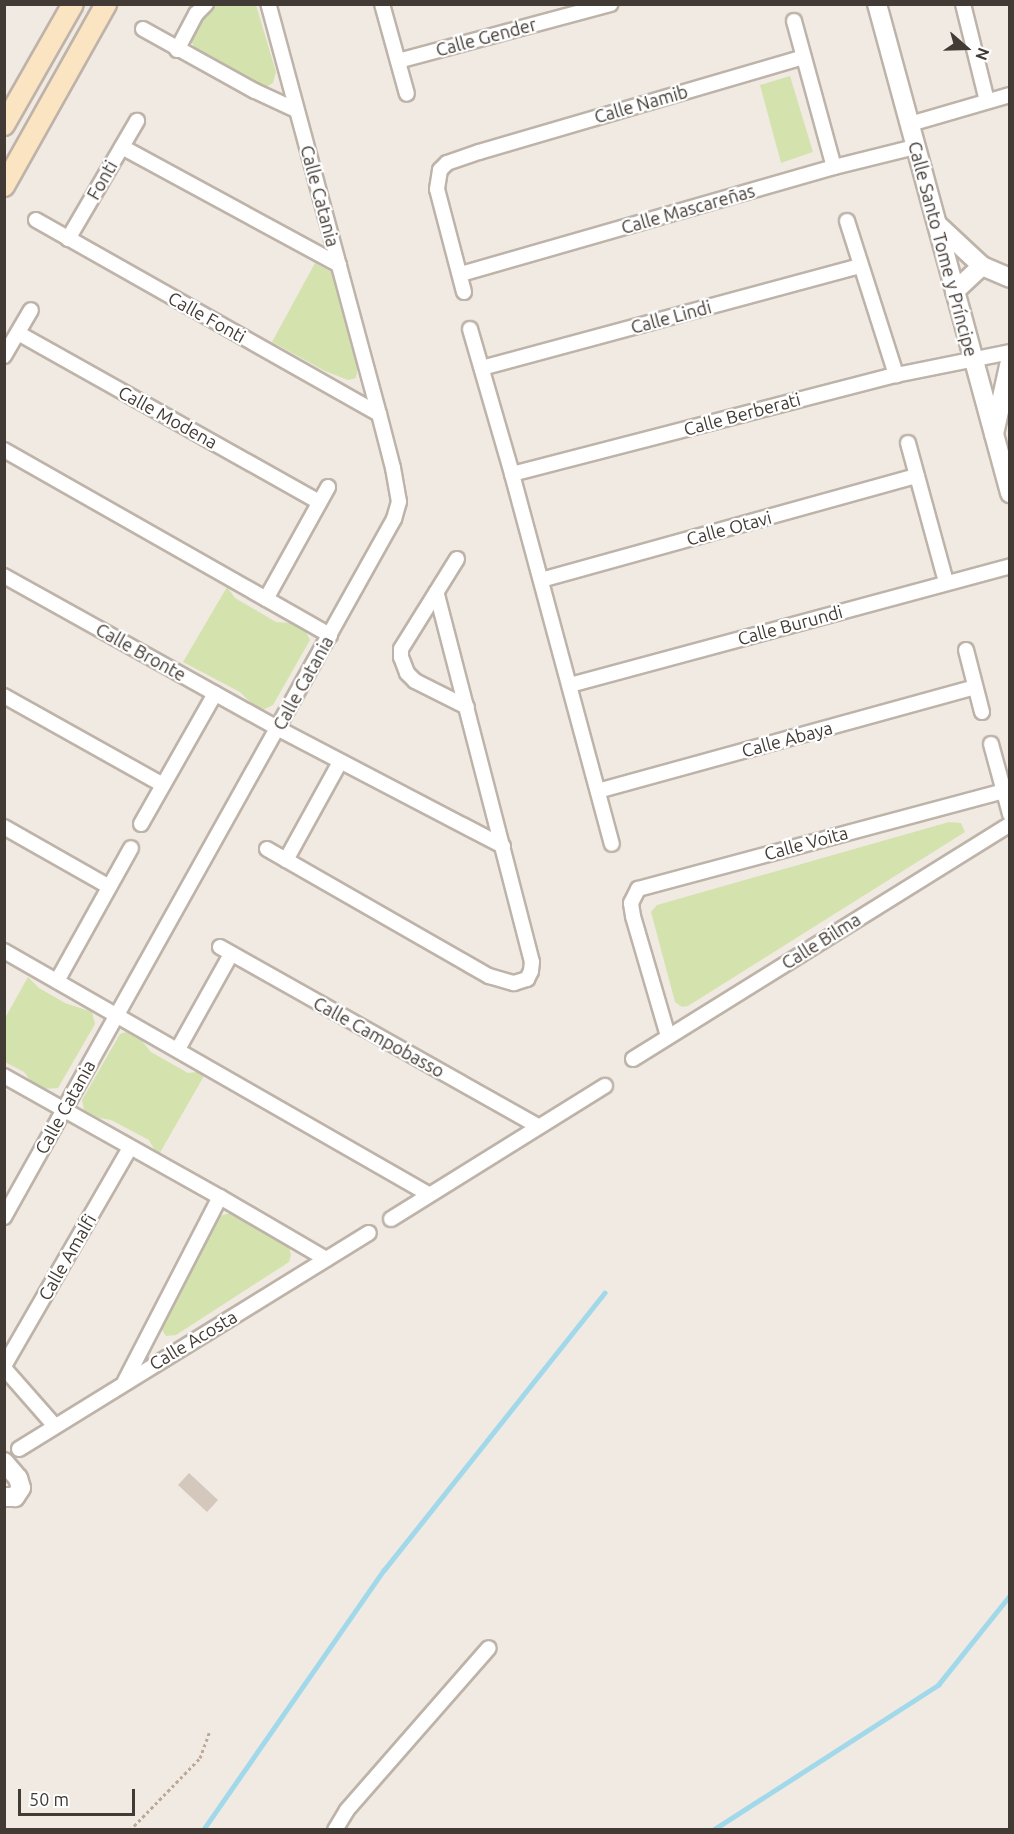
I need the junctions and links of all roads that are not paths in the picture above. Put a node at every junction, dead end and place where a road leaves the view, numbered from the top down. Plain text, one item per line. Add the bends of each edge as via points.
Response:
1 (73, 4) edge
2 (106, 4) edge
3 (206, 4) edge
4 (268, 4) edge
5 (382, 4) edge
6 (610, 4) edge
7 (877, 4) edge
8 (963, 4) edge
9 (794, 21) dead end
10 (143, 29) dead end
11 (177, 50) junction
12 (803, 57) junction
13 (398, 61) junction
14 (407, 94) dead end
15 (1010, 95) edge
16 (987, 101) junction
17 (296, 110) junction
18 (137, 121) dead end
19 (910, 124) junction
20 (4, 125) edge
21 (122, 147) junction
22 (915, 147) junction
23 (834, 167) junction
24 (4, 186) edge
25 (36, 220) dead end
26 (848, 221) dead end
27 (937, 224) junction
28 (68, 239) junction
29 (339, 265) junction
30 (860, 266) junction
31 (982, 266) junction
32 (461, 274) junction
33 (1005, 277) edge
34 (955, 291) junction
35 (464, 292) dead end
36 (1010, 296) edge
37 (31, 310) dead end
38 (470, 329) dead end
39 (18, 333) junction
40 (1010, 352) edge
41 (4, 356) edge
42 (973, 360) junction
43 (1010, 361) edge
44 (482, 368) junction
45 (896, 375) junction
46 (379, 414) junction
47 (994, 436) junction
48 (908, 443) dead end
49 (4, 450) edge
50 (512, 474) junction
51 (917, 476) junction
52 (328, 486) dead end
53 (1010, 493) edge
54 (319, 502) junction
55 (457, 559) dead end
56 (1010, 566) edge
57 (4, 576) edge
58 (540, 580) junction
59 (946, 582) junction
60 (436, 592) junction
61 (266, 599) junction
62 (330, 636) junction
63 (966, 650) dead end
64 (570, 685) junction
65 (975, 687) junction
66 (215, 694) junction
67 (4, 696) edge
68 (467, 707) junction
69 (982, 712) dead end
70 (277, 728) junction
71 (991, 744) dead end
72 (340, 762) junction
73 (163, 785) junction
74 (598, 790) junction
75 (1003, 791) junction
76 (1010, 814) edge
77 (141, 824) dead end
78 (1010, 824) edge
79 (4, 827) edge
80 (612, 844) dead end
81 (503, 846) junction
82 (131, 848) dead end
83 (267, 849) dead end
84 (286, 860) junction
85 (108, 886) junction
86 (4, 951) edge
87 (57, 981) junction
88 (117, 1016) junction
89 (668, 1036) junction
90 (178, 1049) junction
91 (633, 1059) dead end
92 (4, 1076) edge
93 (605, 1086) dead end
94 (64, 1110) junction
95 (538, 1126) junction
96 (130, 1148) junction
97 (428, 1194) junction
98 (220, 1197) junction
99 (4, 1217) edge
100 (391, 1219) dead end
101 (369, 1233) dead end
102 (326, 1259) junction
103 (4, 1367) edge
104 (125, 1382) junction
105 (54, 1425) junction
106 (19, 1449) dead end
107 (4, 1462) edge
108 (4, 1497) edge
109 (489, 1648) dead end
110 (334, 1830) edge

1 - 20 main road
2 - 24 main road
3 - 11 street via 196,14
4 - 17 street, Calle Catania
5 - 13 street
6 - 13 street, Calle Gender
7 - 19 street, Calle Santo Tome y Príncipe
8 - 16 street
9 - 12 street
10 - 11 street
11 - 17 street
12 - 23 street
12 - 32 street, Calle Namib via 447,163 436,179
13 - 14 street
15 - 16 street
16 - 19 street
17 - 29 street, Calle Catania
18 - 21 street, Fonti
19 - 22 street, Calle Santo Tome y Príncipe
21 - 28 street, Fonti
21 - 29 street
22 - 23 street, Calle Mascareñas
22 - 27 street, Calle Santo Tome y Príncipe
23 - 32 street, Calle Mascareñas
25 - 28 street, Calle Fonti
26 - 30 street
27 - 31 street
27 - 34 street, Calle Santo Tome y Príncipe
28 - 46 street, Calle Fonti
29 - 46 street, Calle Catania
30 - 44 street, Calle Lindi
30 - 45 street
31 - 33 street
31 - 34 street
32 - 35 street, Calle Namib
33 - 36 street
34 - 42 street, Calle Santo Tome y Príncipe
37 - 39 street
38 - 44 street
39 - 41 street
39 - 54 street, Calle Modena
40 - 42 street, Calle Berberati
42 - 45 street, Calle Berberati
42 - 47 street, Calle Santo Tome y Príncipe
43 - 47 street
44 - 50 street
45 - 50 street, Calle Berberati
46 - 62 street, Calle Catania via 399,502 394,519
47 - 53 street, Calle Santo Tome y Príncipe
48 - 51 street
49 - 61 street
50 - 58 street
51 - 58 street, Calle Otavi
51 - 59 street
52 - 54 street
54 - 61 street
55 - 60 street
56 - 59 street, Calle Burundi
57 - 66 street, Calle Bronte
58 - 64 street
59 - 64 street, Calle Burundi
60 - 68 street
60 - 68 street via 401,649 403,664 415,681
61 - 62 street
62 - 70 street, Calle Catania
63 - 65 street
64 - 74 street
65 - 69 street
65 - 74 street, Calle Abaya
66 - 70 street, Calle Bronte
66 - 73 street
67 - 73 street
68 - 81 street
70 - 72 street, Calle Bronte
70 - 88 street, Calle Catania
71 - 75 street
72 - 81 street, Calle Bronte
72 - 84 street
73 - 77 street
74 - 80 street
75 - 76 street
75 - 89 street, Calle Voita via 645,886 633,894 633,916
78 - 89 street, Calle Bilma
79 - 85 street
81 - 84 street via 532,962 527,979 514,983 489,976
82 - 85 street
83 - 84 street
85 - 87 street
86 - 87 street
87 - 88 street
88 - 90 street
88 - 94 street, Calle Catania
89 - 91 street, Calle Bilma
90 - 95 street, Calle Campobasso via 225,950
90 - 97 street
92 - 94 street
93 - 95 street
94 - 96 street
94 - 99 street, Calle Catania
95 - 97 street
96 - 98 street
96 - 103 street, Calle Amalfi
97 - 100 street
98 - 102 street
98 - 104 street
101 - 102 street, Calle Acosta
102 - 104 street, Calle Acosta
103 - 105 street, Calle Amalfi
104 - 105 street, Calle Acosta
105 - 106 street, Calle Acosta
107 - 108 street via 21,1488 15,1497
109 - 110 street via 347,1810

